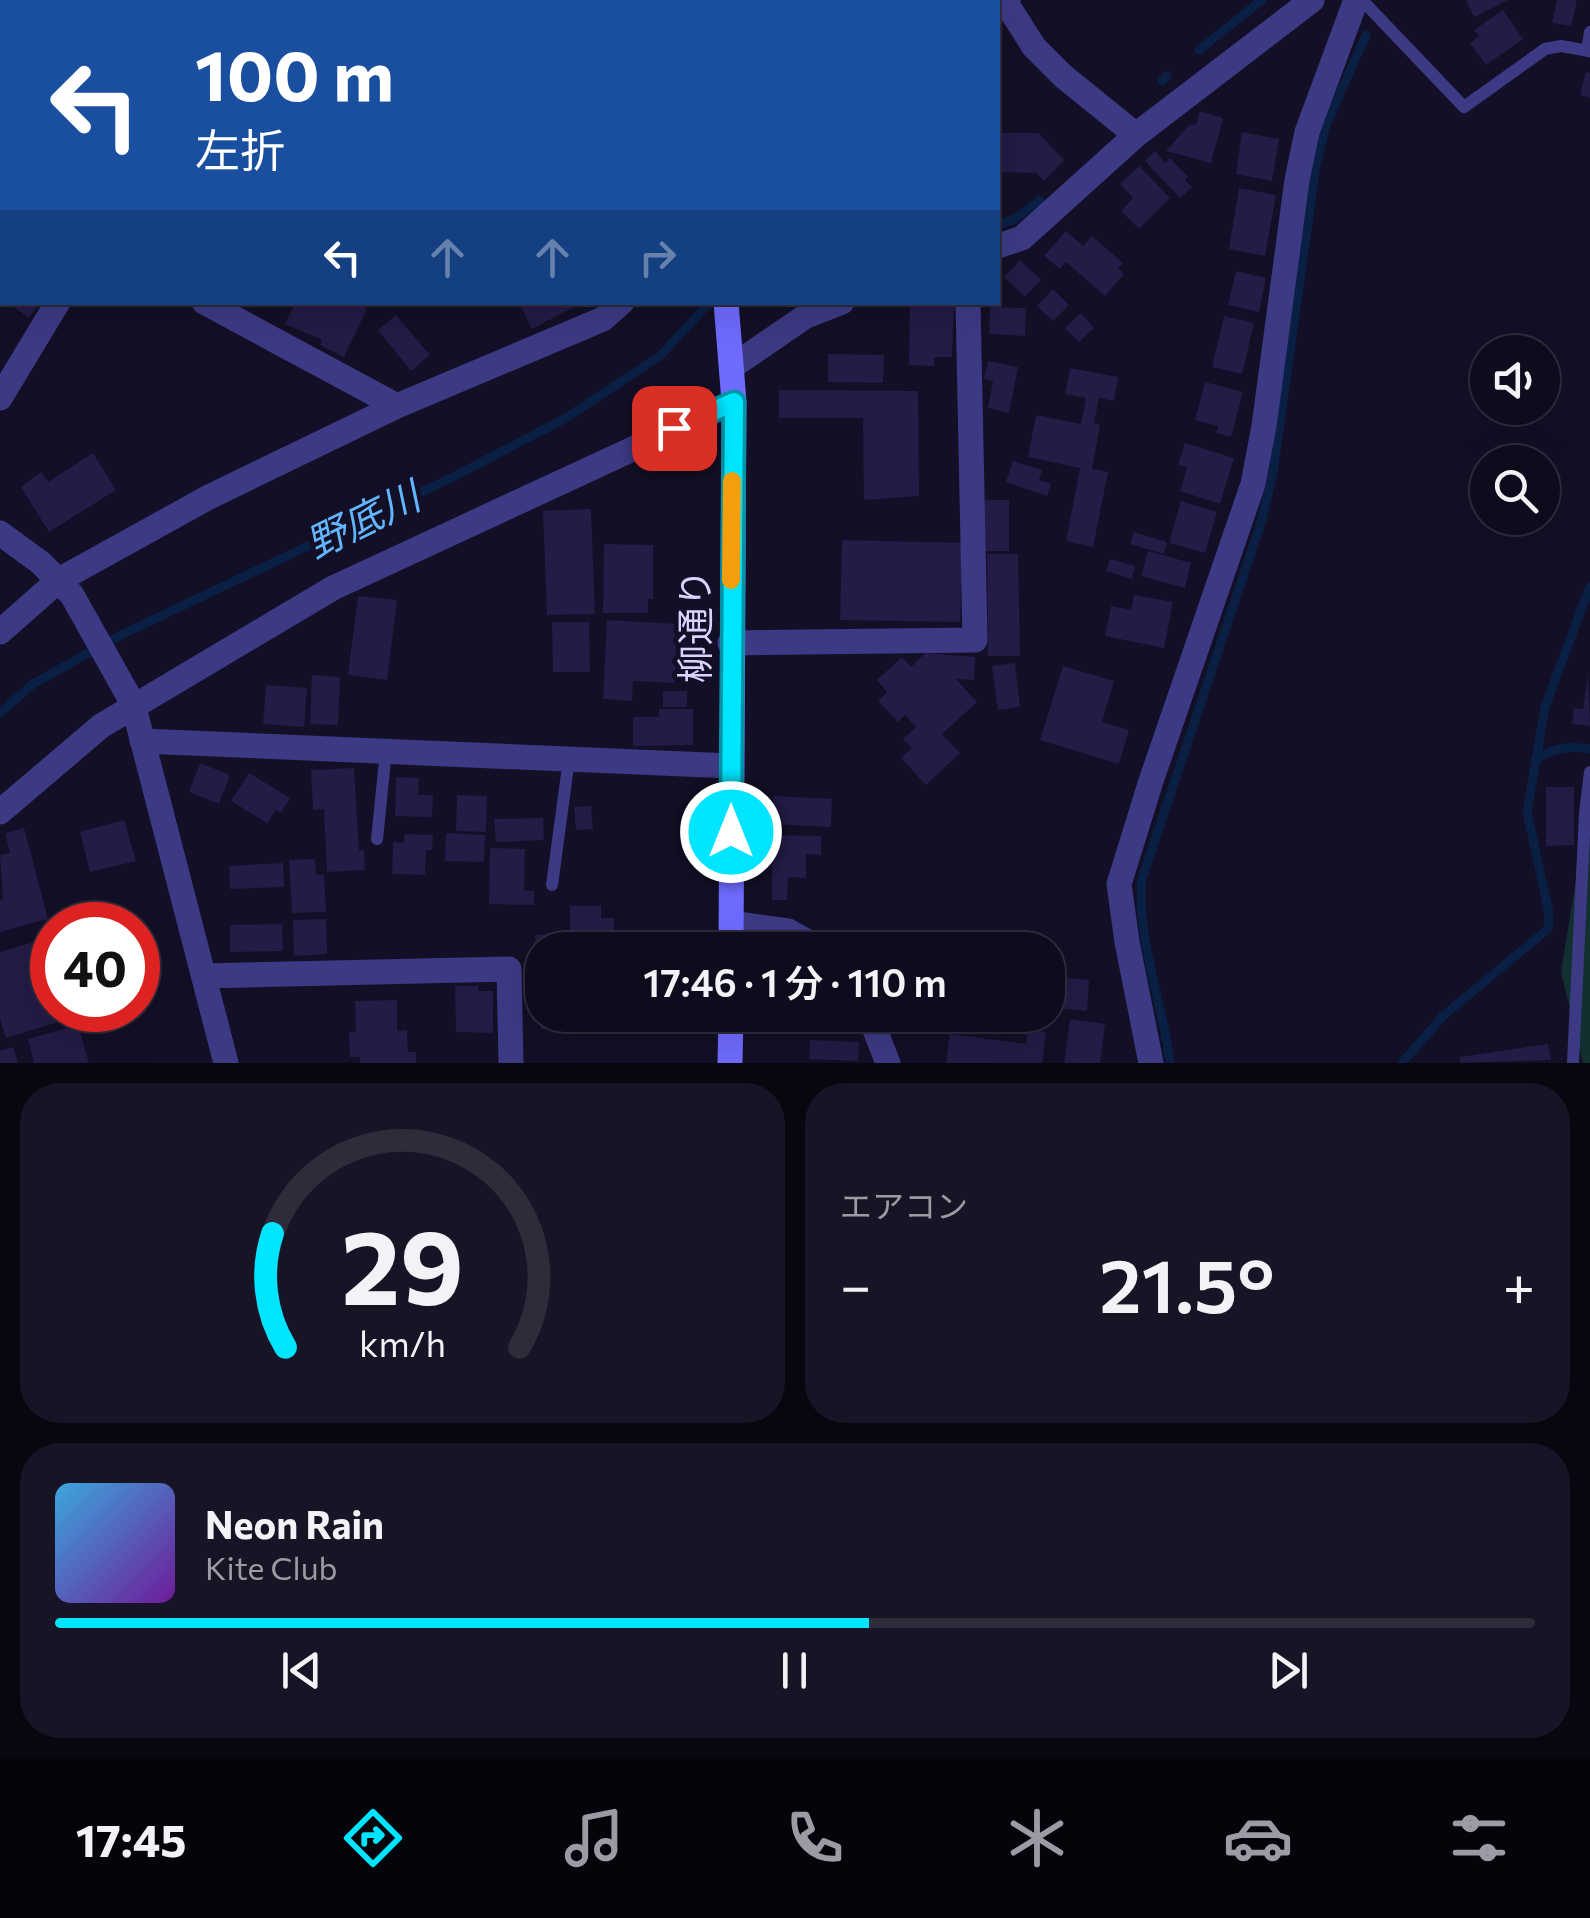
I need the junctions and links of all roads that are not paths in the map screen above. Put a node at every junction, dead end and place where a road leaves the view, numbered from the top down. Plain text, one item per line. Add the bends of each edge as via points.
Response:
1 (1008, 0) edge
2 (1359, 0) edge
3 (1306, 2) edge
4 (1590, 32) edge
5 (1588, 51) edge
6 (1136, 134) junction
7 (1000, 245) edge
8 (56, 305) edge
9 (210, 305) edge
10 (726, 305) edge
11 (834, 305) edge
12 (968, 305) edge
13 (606, 308) edge
14 (732, 355) junction
15 (0, 398) edge
16 (734, 402) junction
17 (397, 406) junction
18 (0, 533) edge
19 (66, 588) junction
20 (0, 632) edge
21 (730, 643) junction
22 (129, 694) junction
23 (142, 741) junction
24 (386, 751) junction
25 (570, 759) junction
26 (731, 766) junction
27 (1590, 772) edge
28 (0, 812) edge
29 (376, 839) dead end
30 (552, 886) dead end
31 (731, 923) junction
32 (731, 932) edge
33 (791, 932) edge
34 (204, 976) junction
35 (730, 1032) edge
36 (876, 1032) edge
37 (226, 1063) edge
38 (511, 1063) edge
39 (730, 1063) edge
40 (888, 1063) edge
41 (1151, 1063) edge
42 (1574, 1063) edge

1 - 6 street via 1034,47
2 - 5 lane via 1464,107 1545,49
2 - 41 street via 1307,132 1253,484 1119,884
3 - 6 street
4 - 5 lane
6 - 7 street via 1022,238
8 - 15 street
9 - 17 street
10 - 14 street, 柳通り
11 - 14 street
12 - 21 street via 974,640
13 - 17 street
14 - 16 street, 柳通り
16 - 21 street, 柳通り
16 - 22 street via 332,588
17 - 19 street via 209,497
18 - 19 street
19 - 20 street
19 - 22 street
21 - 26 street, 柳通り
22 - 23 street
22 - 28 street
23 - 24 street
23 - 34 street
24 - 25 street
24 - 29 lane
25 - 26 street
25 - 30 lane
26 - 31 street, 柳通り
27 - 42 lane
31 - 32 street, 柳通り
31 - 33 street
34 - 37 street
34 - 38 street via 509,969
35 - 39 street
36 - 40 street

